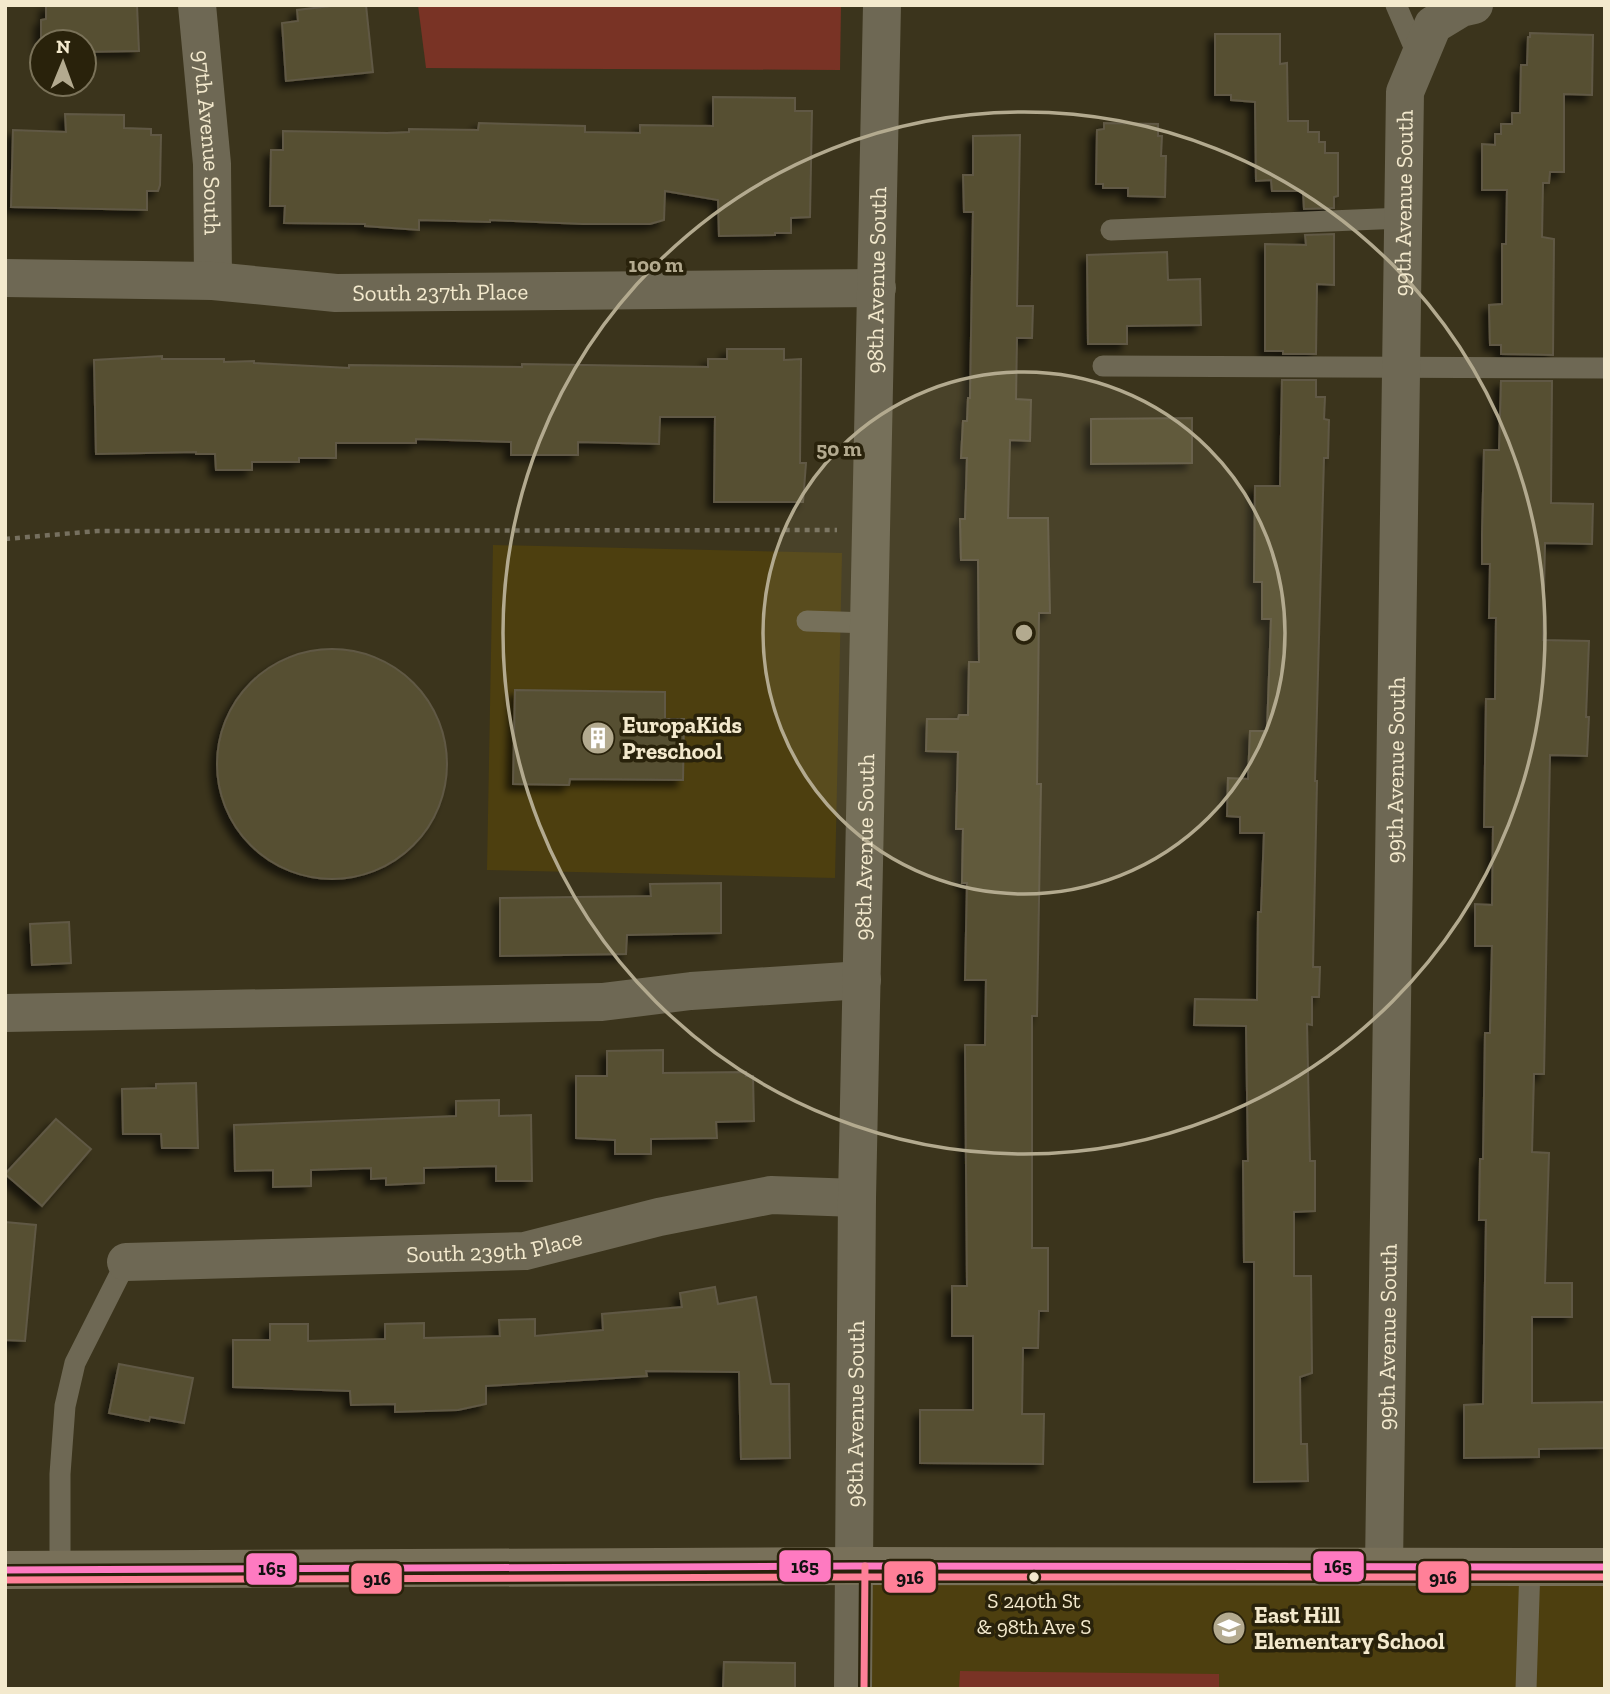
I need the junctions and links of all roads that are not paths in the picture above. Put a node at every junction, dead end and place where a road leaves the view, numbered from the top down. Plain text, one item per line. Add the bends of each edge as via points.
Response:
1 (197, 5) edge
2 (882, 5) edge
3 (1396, 5) edge
4 (1474, 5) edge
5 (1418, 56) junction
6 (1403, 218) junction
7 (1111, 230) dead end
8 (5, 278) edge
9 (212, 281) junction
10 (877, 288) junction
11 (1103, 366) dead end
12 (1401, 367) junction
13 (1605, 368) edge
14 (807, 621) dead end
15 (870, 623) junction
16 (862, 980) junction
17 (5, 1013) edge
18 (857, 1198) junction
19 (127, 1262) joint
20 (855, 1566) junction
21 (1384, 1566) junction
22 (1530, 1566) junction
23 (1605, 1567) edge
24 (5, 1570) edge
25 (60, 1570) junction
26 (853, 1689) edge
27 (1526, 1689) edge

1 - 9 street, 97th Avenue South via 212,164
2 - 10 street, 98th Avenue South
3 - 5 lane
4 - 5 street, 99th Avenue South via 1433,25
5 - 6 street, 99th Avenue South via 1405,92
6 - 7 lane
6 - 12 street, 99th Avenue South
8 - 9 street, South 237th Place
9 - 10 street, South 237th Place via 336,293
10 - 15 street, 98th Avenue South
11 - 12 lane
12 - 13 lane
12 - 21 street, 99th Avenue South
14 - 15 lane
15 - 16 street, 98th Avenue South
16 - 17 street via 602,1002
16 - 18 street, 98th Avenue South
18 - 19 street, South 239th Place via 771,1195 525,1251
18 - 20 street, 98th Avenue South
19 - 25 lane via 75,1363 65,1406
20 - 21 main road
20 - 25 main road
20 - 26 street, 98th Avenue South
21 - 22 main road
22 - 23 main road
22 - 27 lane
24 - 25 main road

